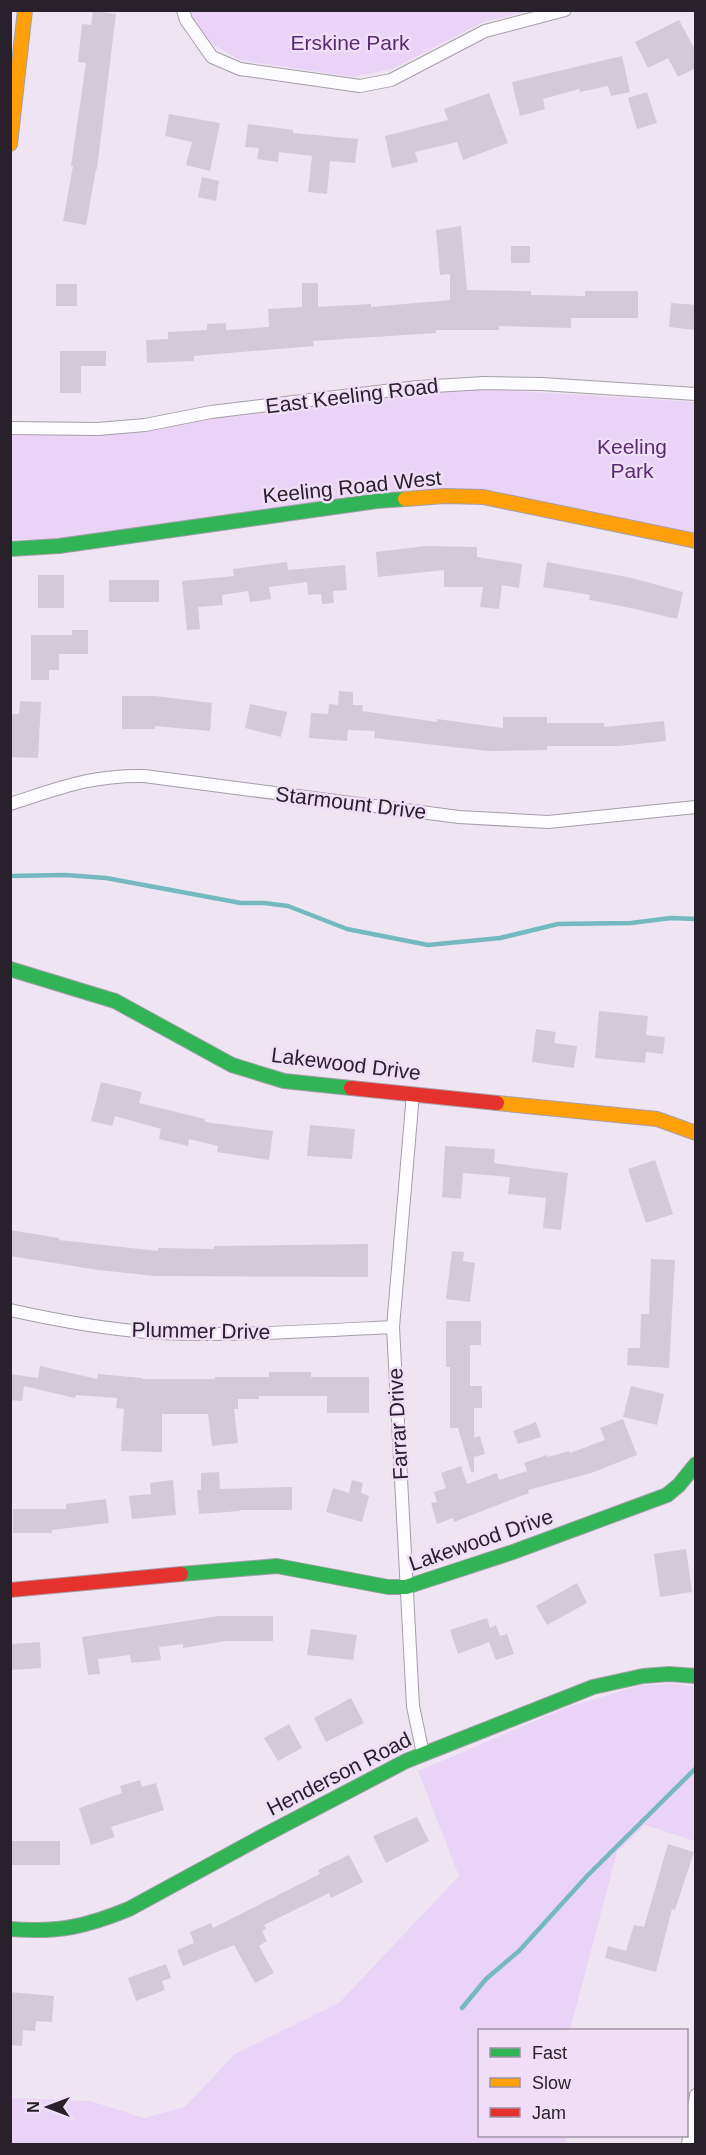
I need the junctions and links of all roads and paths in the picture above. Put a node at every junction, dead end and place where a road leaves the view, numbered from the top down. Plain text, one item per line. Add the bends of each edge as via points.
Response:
1 (26, 10) edge
2 (183, 10) edge
3 (566, 10) edge
4 (10, 144) edge
5 (696, 394) edge
6 (10, 428) edge
7 (696, 541) edge
8 (10, 549) edge
9 (10, 804) edge
10 (696, 807) edge
11 (10, 969) edge
12 (413, 1094) junction
13 (696, 1133) edge
14 (10, 1310) edge
15 (393, 1327) junction
16 (696, 1464) edge
17 (406, 1587) junction
18 (10, 1590) edge
19 (696, 1676) edge
20 (423, 1754) junction
21 (10, 1929) edge
22 (696, 2095) edge
23 (688, 2145) edge

1 - 4 street
2 - 3 street via 212,57 240,69 360,86 392,80 485,31
5 - 6 street, East Keeling Road via 484,382 211,412 145,425
7 - 8 street, Keeling Road West via 483,497 445,496 377,501 59,546
9 - 10 street, Starmount Drive via 94,778 125,776 459,817 548,822
11 - 12 street, Lakewood Drive via 115,1000 212,1056 256,1074 284,1081
12 - 13 street, Lakewood Drive via 657,1119
12 - 15 street, Farrar Drive
14 - 15 street, Plummer Drive via 56,1321 158,1333 251,1334
15 - 17 street, Farrar Drive
16 - 17 street, Lakewood Drive via 667,1495
17 - 18 street, Lakewood Drive via 277,1566
17 - 20 street, Farrar Drive via 413,1706
19 - 20 street, Henderson Road via 647,1674 618,1679
20 - 21 street, Henderson Road via 393,1766 108,1919 53,1931
22 - 23 street

